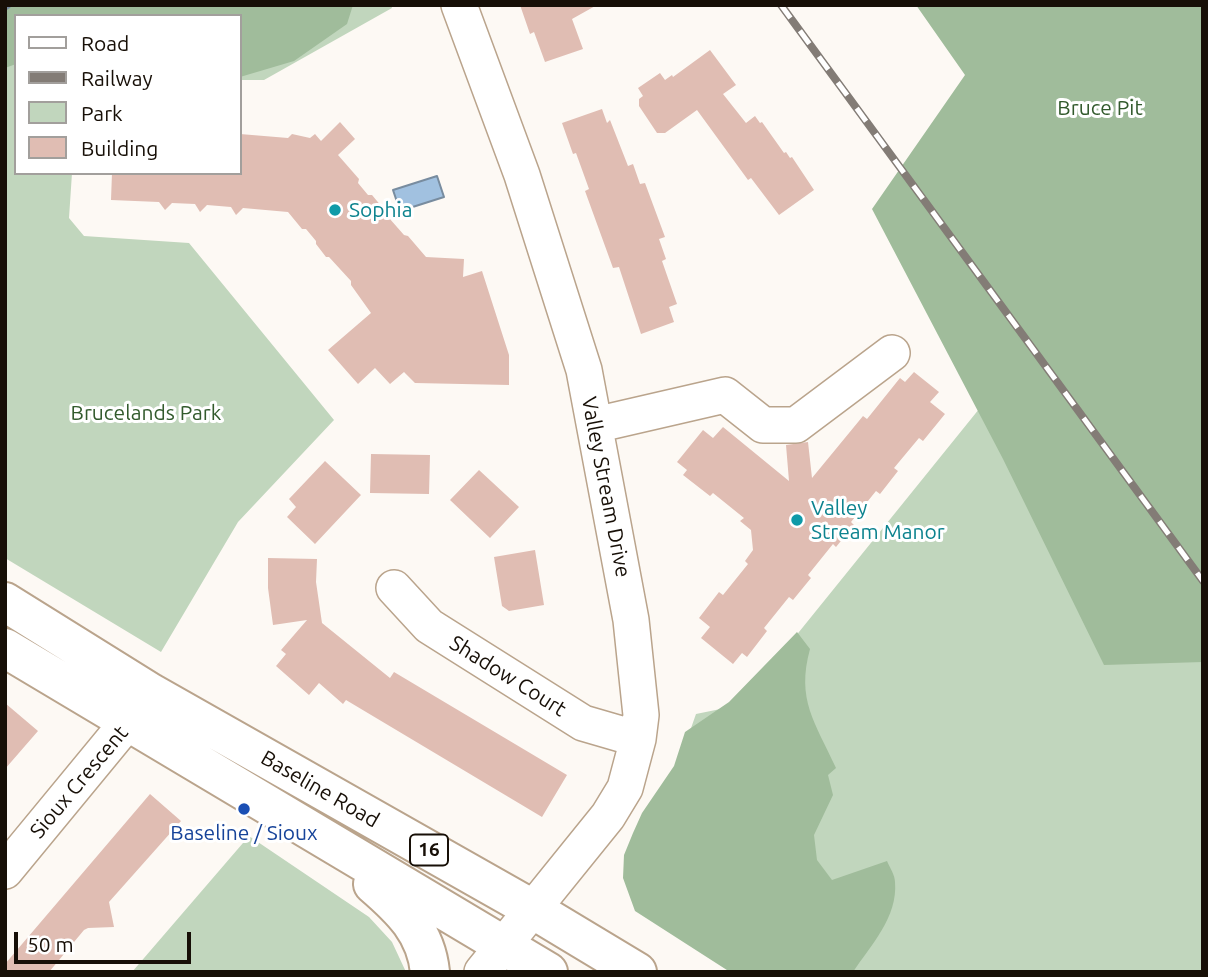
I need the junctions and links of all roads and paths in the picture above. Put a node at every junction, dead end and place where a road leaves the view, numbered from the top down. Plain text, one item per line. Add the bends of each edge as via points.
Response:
1 (459, 5) edge
2 (892, 353) dead end
3 (595, 425) junction
4 (394, 587) dead end
5 (5, 602) edge
6 (5, 648) edge
7 (151, 693) junction
8 (129, 723) junction
9 (638, 739) junction
10 (302, 824) junction
11 (5, 871) edge
12 (534, 910) junction
13 (493, 959) edge
14 (430, 972) edge
15 (548, 972) edge
16 (637, 972) edge

1 - 3 street, Valley Stream Drive via 522,175 584,370
2 - 3 street via 796,425 763,425 725,395
3 - 9 street, Valley Stream Drive via 631,620 641,715
4 - 9 street, Shadow Court via 429,626 583,723
5 - 7 main road, Baseline Road / 16
6 - 8 main road, Baseline Road / 16
7 - 8 street, Sioux Crescent
7 - 12 main road, Baseline Road / 16
8 - 10 main road, Baseline Road / 16
8 - 11 street, Sioux Crescent
9 - 12 street, Valley Stream Drive via 625,788 608,817
10 - 13 main road, Baseline Road / 16
10 - 14 main road via 399,906 424,944
12 - 13 street, Valley Stream Drive
12 - 16 main road, Baseline Road / 16
13 - 15 main road, Baseline Road / 16

